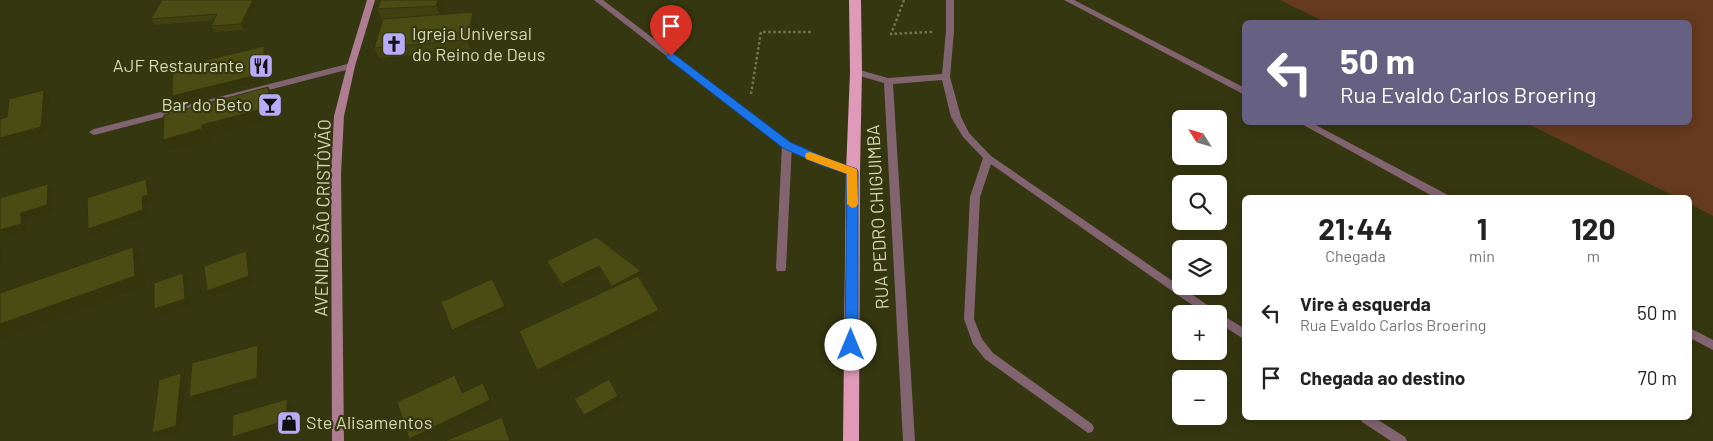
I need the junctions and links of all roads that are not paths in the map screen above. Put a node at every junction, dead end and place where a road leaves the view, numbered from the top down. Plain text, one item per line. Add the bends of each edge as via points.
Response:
1 (371, 0) edge
2 (598, 0) edge
3 (855, 0) edge
4 (950, 0) edge
5 (1068, 0) edge
6 (351, 66) junction
7 (856, 72) junction
8 (946, 77) junction
9 (888, 81) junction
10 (1242, 90) edge
11 (1308, 125) edge
12 (94, 132) dead end
13 (786, 145) junction
14 (988, 158) junction
15 (853, 172) junction
16 (1439, 195) edge
17 (781, 268) dead end
18 (1201, 305) edge
19 (1227, 323) edge
20 (1242, 333) edge
21 (1692, 334) edge
22 (1713, 346) edge
23 (1369, 420) edge
24 (1088, 428) dead end
25 (338, 441) edge
26 (851, 441) edge
27 (909, 441) edge
28 (1401, 441) edge

1 - 6 main road, AVENIDA SÃO CRISTÓVÃO
2 - 13 street
3 - 7 highway
4 - 8 street
5 - 10 street
6 - 12 street
6 - 25 main road, AVENIDA SÃO CRISTÓVÃO via 339,116 336,174
7 - 9 street
7 - 15 highway
8 - 9 street
8 - 14 street via 956,118 966,135
9 - 27 street, RUA PEDRO CHIGUIMBA
11 - 16 street
13 - 15 street
13 - 17 street
14 - 18 street
14 - 24 street via 975,197 969,319 977,341 989,356
15 - 26 highway
19 - 20 street
21 - 22 street
23 - 28 street

